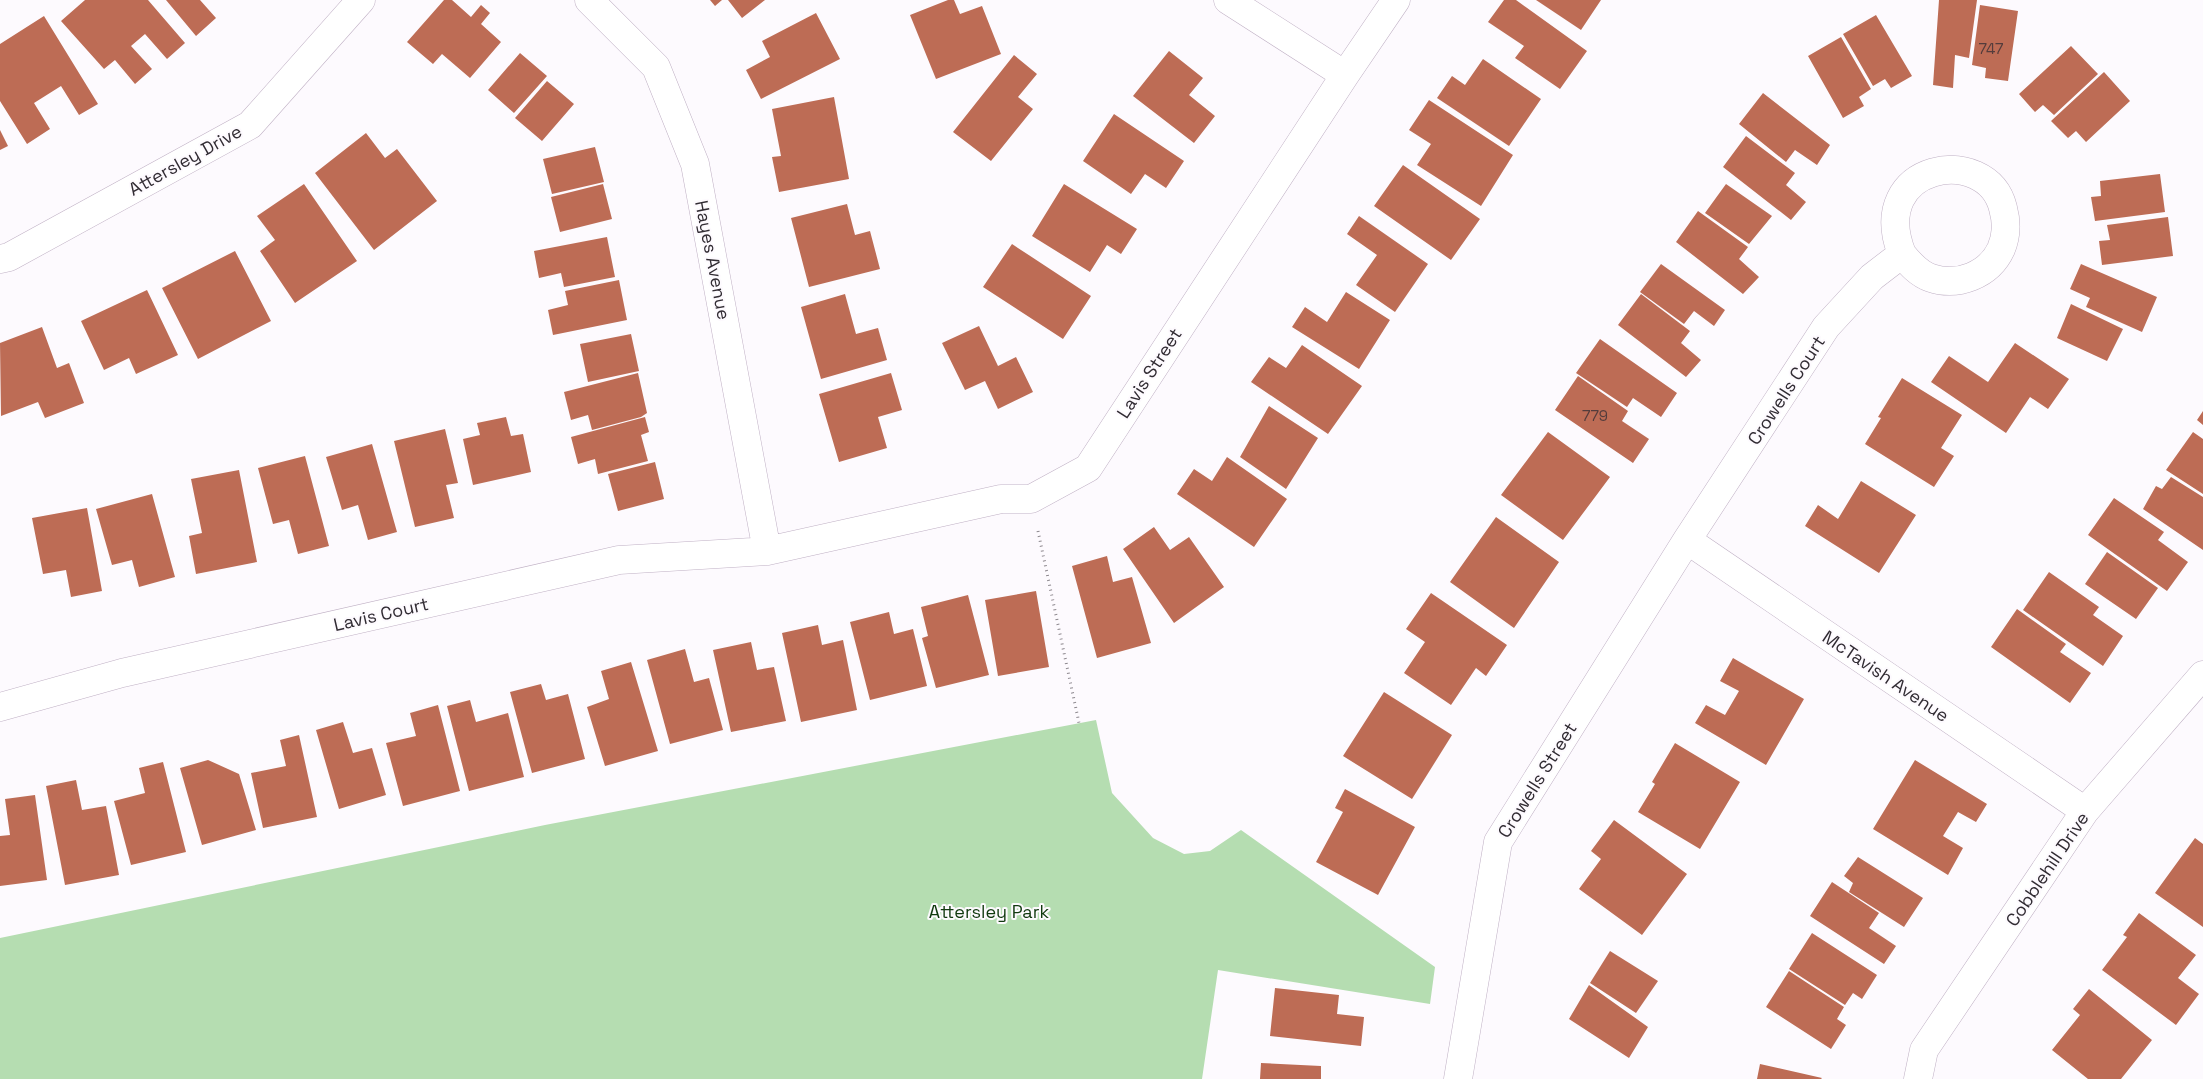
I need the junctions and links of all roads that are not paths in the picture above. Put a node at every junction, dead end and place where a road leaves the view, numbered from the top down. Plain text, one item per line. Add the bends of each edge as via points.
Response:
1 (361, 0) edge
2 (590, 0) edge
3 (1228, 0) edge
4 (1396, 0) edge
5 (1345, 75) junction
6 (1902, 254) junction
7 (0, 259) edge
8 (1687, 540) junction
9 (767, 551) junction
10 (2203, 675) edge
11 (0, 707) edge
12 (2085, 811) junction
13 (1458, 1079) edge
14 (1918, 1079) edge

1 - 7 street, Attersley Drive via 250,125
2 - 9 street, Hayes Avenue via 656,67 695,164
3 - 5 street
4 - 5 street, Lavis Street
5 - 9 street, Lavis Street via 1088,468 1031,499 1001,499
6 - 6 street via 1895,237 1894,219 1898,202 1923,176 1940,170 1976,175 1992,187 2002,202 2007,221 2005,240 1997,257 1984,271 1967,279 1948,281 1930,278 1914,268
6 - 8 street, Crowells Court via 1872,277 1826,327
8 - 12 street, McTavish Avenue
8 - 13 street, Crowells Street via 1498,842
9 - 11 street, Lavis Court via 619,560 122,674
10 - 12 street, Cobblehill Drive
12 - 14 street, Cobblehill Drive via 1924,1050

